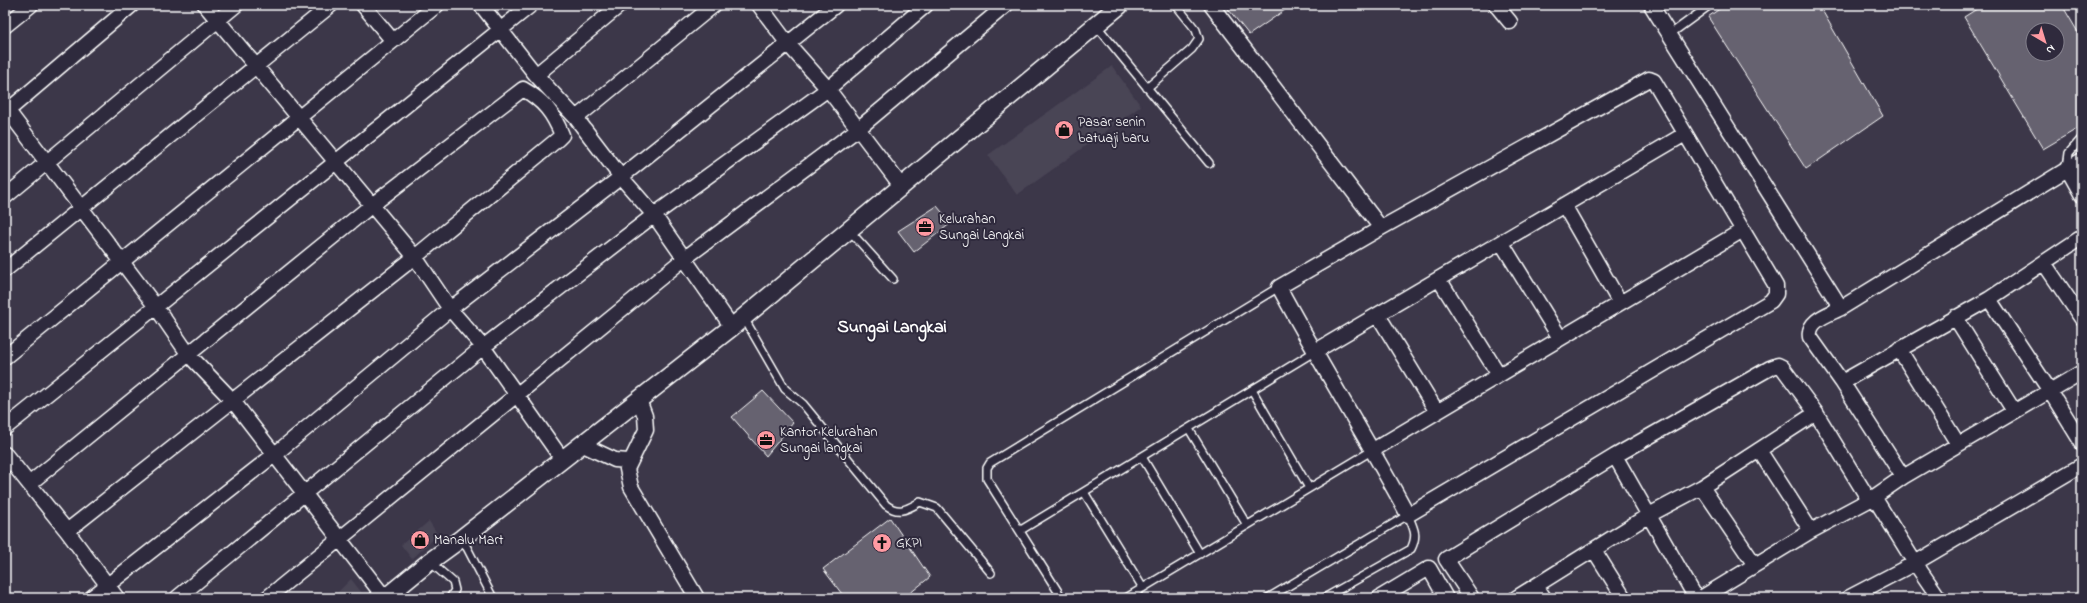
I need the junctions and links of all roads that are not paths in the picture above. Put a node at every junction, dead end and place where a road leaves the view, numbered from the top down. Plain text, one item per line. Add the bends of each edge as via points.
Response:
1 (30, 5) edge
2 (132, 5) edge
3 (205, 5) edge
4 (236, 5) edge
5 (331, 5) edge
6 (363, 5) edge
7 (437, 5) edge
8 (481, 5) edge
9 (531, 5) edge
10 (620, 5) edge
11 (714, 5) edge
12 (759, 5) edge
13 (836, 5) edge
14 (926, 5) edge
15 (1006, 5) edge
16 (1176, 5) edge
17 (1211, 5) edge
18 (1496, 5) edge
19 (1651, 5) edge
20 (1710, 5) edge
21 (1114, 7) edge
22 (216, 20) junction
23 (1510, 22) dead end
24 (1095, 25) junction
25 (5, 26) edge
26 (500, 30) junction
27 (1669, 35) junction
28 (393, 42) junction
29 (788, 44) junction
30 (256, 66) junction
31 (536, 75) junction
32 (1147, 88) junction
33 (828, 89) junction
34 (6, 111) edge
35 (299, 118) junction
36 (576, 118) junction
37 (858, 129) junction
38 (1685, 134) junction
39 (2082, 138) edge
40 (2082, 160) edge
41 (336, 161) junction
42 (47, 163) junction
43 (1209, 163) dead end
44 (2067, 168) junction
45 (621, 177) junction
46 (902, 187) junction
47 (2082, 195) edge
48 (5, 197) edge
49 (372, 205) junction
50 (1564, 205) junction
51 (81, 208) junction
52 (654, 215) junction
53 (1381, 228) junction
54 (849, 230) junction
55 (1743, 230) junction
56 (2082, 237) edge
57 (1500, 242) junction
58 (415, 257) junction
59 (684, 258) junction
60 (122, 262) junction
61 (2044, 263) junction
62 (5, 270) edge
63 (893, 279) dead end
64 (1439, 279) junction
65 (1279, 287) junction
66 (1989, 299) junction
67 (1620, 303) junction
68 (156, 307) junction
69 (1841, 308) junction
70 (450, 309) junction
71 (1378, 315) junction
72 (1955, 318) junction
73 (2082, 319) edge
74 (738, 322) junction
75 (1560, 338) junction
76 (483, 347) junction
77 (1899, 349) junction
78 (1314, 352) junction
79 (189, 355) junction
80 (5, 357) edge
81 (2082, 372) edge
82 (1499, 375) junction
83 (1842, 382) junction
84 (1252, 390) junction
85 (2050, 391) junction
86 (517, 393) junction
87 (234, 400) junction
88 (639, 400) junction
89 (2014, 411) junction
90 (1437, 412) junction
91 (1816, 413) junction
92 (5, 428) edge
93 (1188, 429) junction
94 (581, 444) junction
95 (1958, 444) junction
96 (2082, 444) edge
97 (1373, 450) junction
98 (1759, 450) junction
99 (5, 454) edge
100 (274, 454) junction
101 (1615, 456) junction
102 (1142, 457) junction
103 (562, 459) junction
104 (629, 462) junction
105 (2082, 464) edge
106 (1903, 477) junction
107 (29, 484) junction
108 (1702, 487) junction
109 (1310, 488) junction
110 (1084, 492) junction
111 (304, 493) junction
112 (1408, 515) junction
113 (1649, 515) junction
114 (1247, 525) junction
115 (1021, 530) junction
116 (67, 531) junction
117 (1811, 531) junction
118 (462, 538) junction
119 (339, 539) junction
120 (1594, 550) junction
121 (1200, 554) junction
122 (429, 562) junction
123 (1915, 563) junction
124 (1755, 565) junction
125 (991, 573) dead end
126 (107, 585) junction
127 (1143, 588) junction
128 (1540, 592) edge
129 (91, 598) edge
130 (117, 598) edge
131 (178, 598) edge
132 (267, 598) edge
133 (385, 598) edge
134 (450, 598) edge
135 (493, 598) edge
136 (697, 598) edge
137 (1062, 598) edge
138 (1126, 598) edge
139 (1268, 598) edge
140 (1324, 598) edge
141 (1379, 598) edge
142 (1446, 598) edge
143 (1472, 598) edge
144 (1516, 598) edge
145 (1624, 598) edge
146 (1696, 598) edge
147 (1701, 598) edge
148 (1848, 598) edge
149 (1938, 598) edge

1 - 25 street
2 - 34 street
3 - 22 street
4 - 22 street
5 - 30 street
6 - 28 street
7 - 28 street
8 - 26 street
9 - 26 street
10 - 31 street
11 - 36 street
12 - 29 street
13 - 29 street
14 - 33 street
15 - 37 street
16 - 32 lane via 1196,30 1199,39 1192,49
17 - 53 street
18 - 23 street
19 - 27 street
20 - 27 lane
21 - 24 street
22 - 30 street
22 - 42 street
24 - 32 lane
24 - 46 street
26 - 31 street
26 - 41 street
27 - 69 street
28 - 35 street
29 - 33 street
29 - 45 street
30 - 35 street
30 - 51 street
31 - 36 street
32 - 43 lane
33 - 37 street
33 - 52 street
34 - 42 street
35 - 41 street
35 - 60 street
36 - 45 street
37 - 46 street
37 - 59 street
38 - 50 street
38 - 53 street via 1654,81 1648,79
38 - 55 street
39 - 44 lane via 2069,153
40 - 44 street
41 - 49 street
41 - 68 street
42 - 48 street
42 - 51 street
44 - 47 street
44 - 69 street
45 - 52 street
45 - 70 street
46 - 54 street
49 - 58 street
49 - 58 street via 523,89 537,97 554,116 562,135
49 - 79 street
50 - 57 street
50 - 67 street
51 - 60 street
51 - 62 street
52 - 59 street
52 - 76 street
53 - 65 street
54 - 63 lane
54 - 74 street
55 - 67 street
55 - 112 street via 1776,286 1776,294 1770,301
56 - 61 street
57 - 64 street
57 - 75 street
58 - 70 street
58 - 87 street
59 - 74 street
59 - 86 street
60 - 68 street
60 - 80 street
61 - 66 street
61 - 73 street
64 - 71 street
64 - 82 street
65 - 78 street
65 - 115 lane via 990,463 986,468 987,479
66 - 72 street
66 - 85 street
67 - 75 street
68 - 79 street
68 - 92 street
69 - 83 street via 1816,321 1809,333
70 - 76 street
70 - 100 street
71 - 78 street
71 - 90 street
72 - 77 street
72 - 89 street
74 - 88 street
74 - 125 lane via 785,389 803,404 886,505 894,511 903,511 920,502 937,508
75 - 82 street
76 - 86 street
76 - 111 street
77 - 83 street
77 - 95 street
78 - 84 lane
78 - 97 street
79 - 87 street
79 - 107 street
81 - 85 street
82 - 90 street
83 - 106 street
84 - 93 lane
84 - 109 lane
85 - 89 street
85 - 96 street
86 - 103 street
86 - 119 street
87 - 100 street
87 - 116 street
88 - 94 street
88 - 104 street via 645,416 646,430
89 - 95 street
90 - 97 street
91 - 98 street
91 - 101 street via 1786,369 1774,366
91 - 117 street via 1869,500
93 - 102 lane
93 - 114 lane
94 - 103 street
94 - 104 street via 615,460
95 - 106 street
97 - 109 lane
97 - 112 street
98 - 108 street
98 - 117 street
99 - 107 street
100 - 111 street
100 - 126 street
101 - 113 street
101 - 143 street via 1446,559
102 - 110 lane
102 - 121 lane
103 - 118 street
104 - 136 street via 627,469 630,487
105 - 123 street
106 - 123 street via 1874,497
107 - 116 street
108 - 113 street
108 - 124 street
109 - 114 lane
110 - 115 lane
110 - 127 lane
111 - 119 street
111 - 131 street
112 - 139 lane
112 - 140 lane via 1416,532 1411,549
113 - 120 street
113 - 146 street
114 - 121 lane
115 - 137 lane
116 - 126 street
117 - 124 street
118 - 122 street
118 - 135 lane
119 - 132 street
119 - 133 street
120 - 128 street
120 - 145 street
121 - 127 lane
122 - 133 street
122 - 134 lane via 453,582 455,590
123 - 148 street
123 - 149 street
124 - 147 street
126 - 129 street
126 - 130 street
127 - 138 lane
128 - 144 street
141 - 142 street via 1429,568

